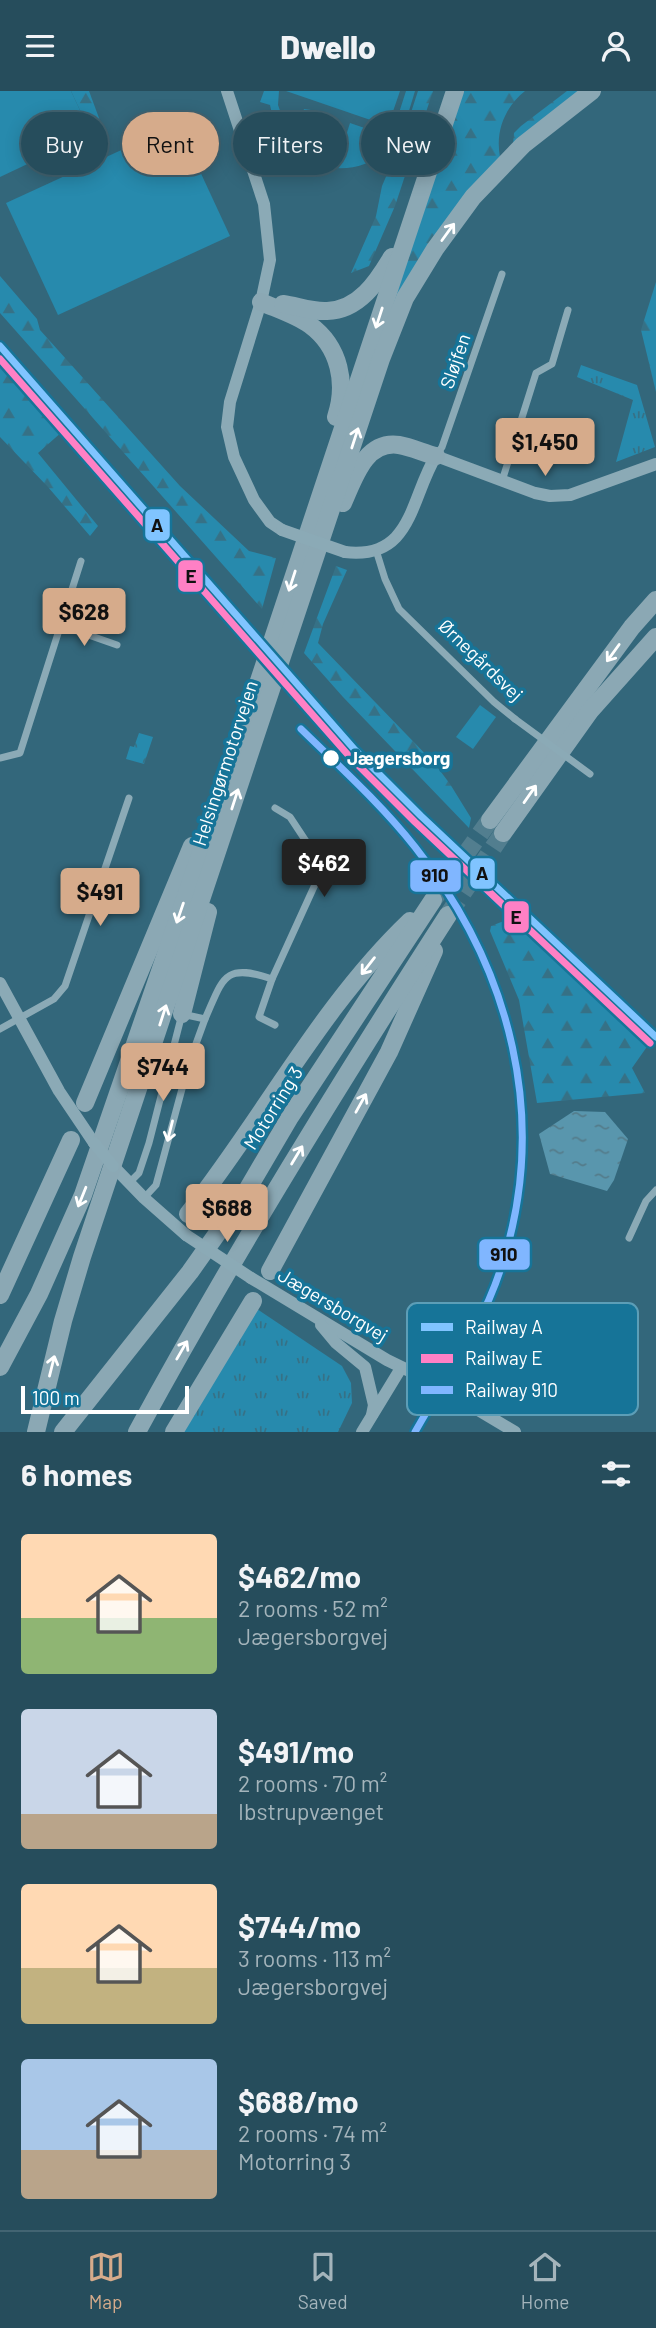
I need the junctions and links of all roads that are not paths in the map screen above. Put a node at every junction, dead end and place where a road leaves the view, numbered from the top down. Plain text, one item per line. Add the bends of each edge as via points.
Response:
1 (227, 91) edge
2 (455, 91) edge
3 (592, 91) edge
4 (411, 224) junction
5 (502, 274) dead end
6 (261, 302) junction
7 (568, 310) dead end
8 (436, 456) junction
9 (656, 464) edge
10 (502, 481) junction
11 (309, 531) junction
12 (376, 549) junction
13 (81, 561) dead end
14 (302, 596) junction
15 (656, 600) edge
16 (60, 625) junction
17 (656, 637) edge
18 (117, 645) dead end
19 (0, 758) edge
20 (228, 774) junction
21 (590, 774) dead end
22 (129, 798) dead end
23 (275, 808) dead end
24 (225, 831) junction
25 (272, 979) junction
26 (0, 983) edge
27 (182, 1014) junction
28 (19, 1019) junction
29 (205, 1019) junction
30 (275, 1025) dead end
31 (0, 1029) edge
32 (66, 1102) junction
33 (85, 1103) junction
34 (80, 1131) junction
35 (128, 1182) junction
36 (656, 1190) edge
37 (144, 1198) junction
38 (184, 1226) junction
39 (629, 1238) dead end
40 (259, 1284) junction
41 (0, 1295) edge
42 (314, 1317) junction
43 (0, 1367) edge
44 (401, 1368) junction
45 (407, 1371) edge
46 (407, 1373) edge
47 (372, 1415) junction
48 (471, 1415) edge
49 (487, 1415) edge
50 (36, 1432) edge
51 (64, 1432) edge
52 (138, 1432) edge
53 (174, 1432) edge
54 (362, 1432) edge
55 (499, 1432) edge
56 (515, 1432) edge

1 - 6 street via 266,216 270,260
2 - 4 highway, Helsingørmotorvejen
14 -> 3 highway, Helsingørmotorvejen via 405,299 473,197 523,145
4 - 6 highway via 381,276 357,301 327,311
4 -> 11 highway, Helsingørmotorvejen
5 - 8 street, Sløjfen
6 - 11 highway via 315,330 333,350 339,368 340,408 318,474
6 - 12 street, bridge via 229,403 227,427 234,457 254,500 282,530 345,552
7 - 10 street via 552,364 536,373
8 - 10 street
8 - 12 street via 403,531
8 - 14 highway via 398,445 384,446 368,456
9 - 10 street via 570,495 542,495
11 -> 20 highway, Helsingørmotorvejen
12 - 21 street, Ørnegårdsvej, bridge via 399,609 494,702
13 - 16 street
24 -> 14 highway, Helsingørmotorvejen
15 -> 17 highway via 632,627 497,827
16 - 18 street
16 - 19 street via 20,753
20 - 33 highway via 174,888
20 -> 43 highway, Helsingørmotorvejen via 83,1195
22 - 28 street via 65,986 54,999
23 - 25 street via 290,817 323,867
24 - 27 highway
50 -> 24 highway, Helsingørmotorvejen via 82,1257
25 - 29 street via 248,970 232,973 221,983
25 - 30 street via 259,1017
26 - 28 street, Jægersborgvej
27 - 29 street
27 - 35 street via 149,1143 139,1173
28 - 31 street
28 - 32 street, Jægersborgvej
29 -> 37 street via 156,1185
32 - 33 street
32 - 34 street, Jægersborgvej
33 - 34 street
34 - 35 street, Jægersborgvej, bridge
34 - 41 highway
35 - 37 street, Jægersborgvej
36 - 39 street
37 - 38 street, Jægersborgvej
38 - 40 street, Jægersborgvej, bridge
51 -> 38 highway, Motorring 3 via 243,1197 290,1117 433,900 372,960 306,1047
40 - 42 street, Jægersborgvej
40 - 52 highway via 389,1052 448,915 243,1244
40 - 53 highway
42 - 44 street, Jægersborgvej
42 - 47 street via 365,1367
44 - 45 street, Jægersborgvej
44 - 46 street, Jægersborgvej
44 - 47 street
47 - 54 street
48 - 55 street, Jægersborgvej
49 - 56 street, Jægersborgvej

